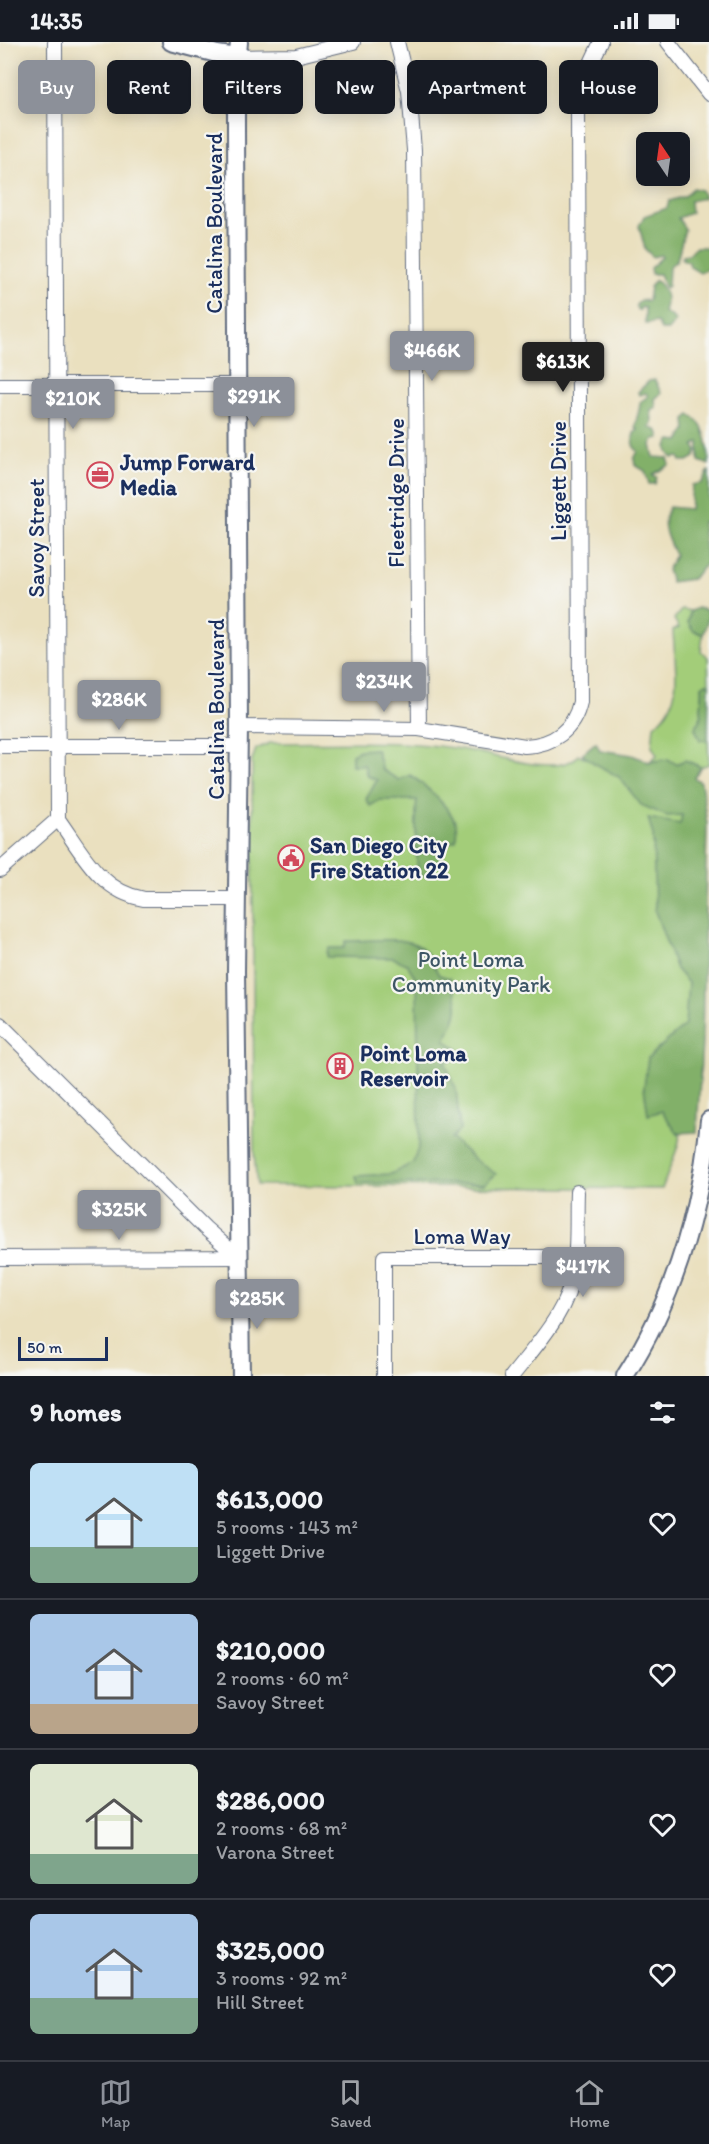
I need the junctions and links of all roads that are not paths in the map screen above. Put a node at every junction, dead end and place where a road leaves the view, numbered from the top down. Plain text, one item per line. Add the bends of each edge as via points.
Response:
1 (55, 42) edge
2 (171, 42) edge
3 (353, 42) edge
4 (397, 42) edge
5 (601, 42) edge
6 (668, 42) edge
7 (238, 49) edge
8 (709, 94) edge
9 (0, 385) edge
10 (57, 385) junction
11 (237, 385) junction
12 (239, 728) junction
13 (419, 729) junction
14 (239, 746) junction
15 (0, 747) edge
16 (57, 747) junction
17 (58, 819) junction
18 (0, 870) edge
19 (237, 899) junction
20 (0, 1024) edge
21 (709, 1120) edge
22 (577, 1192) dead end
23 (0, 1257) edge
24 (238, 1257) junction
25 (575, 1257) junction
26 (241, 1376) edge
27 (384, 1376) edge
28 (512, 1376) edge
29 (625, 1376) edge

1 - 10 street, Savoy Street
2 - 7 main road via 217,54
3 - 7 street via 296,56
4 - 13 street, Fleetridge Drive via 409,91 414,150
5 - 13 street, Liggett Drive via 584,78 578,109 580,702 574,719 549,742 525,746
6 - 8 street
7 - 11 main road, Catalina Boulevard
9 - 10 street
10 - 11 street
10 - 16 street, Savoy Street
11 - 12 main road, Catalina Boulevard
12 - 13 street
12 - 14 main road, Catalina Boulevard
14 - 16 street
14 - 19 main road, Catalina Boulevard
15 - 16 street
16 - 17 street, Savoy Street
17 - 18 street
17 - 19 street via 100,877 130,897
19 - 24 main road, Catalina Boulevard
20 - 24 street
21 - 29 main road via 698,1198 682,1259 655,1323
22 - 25 street
23 - 24 street
24 - 26 main road, Catalina Boulevard
25 - 27 street, Loma Way via 384,1257
25 - 28 street via 571,1286 560,1311

